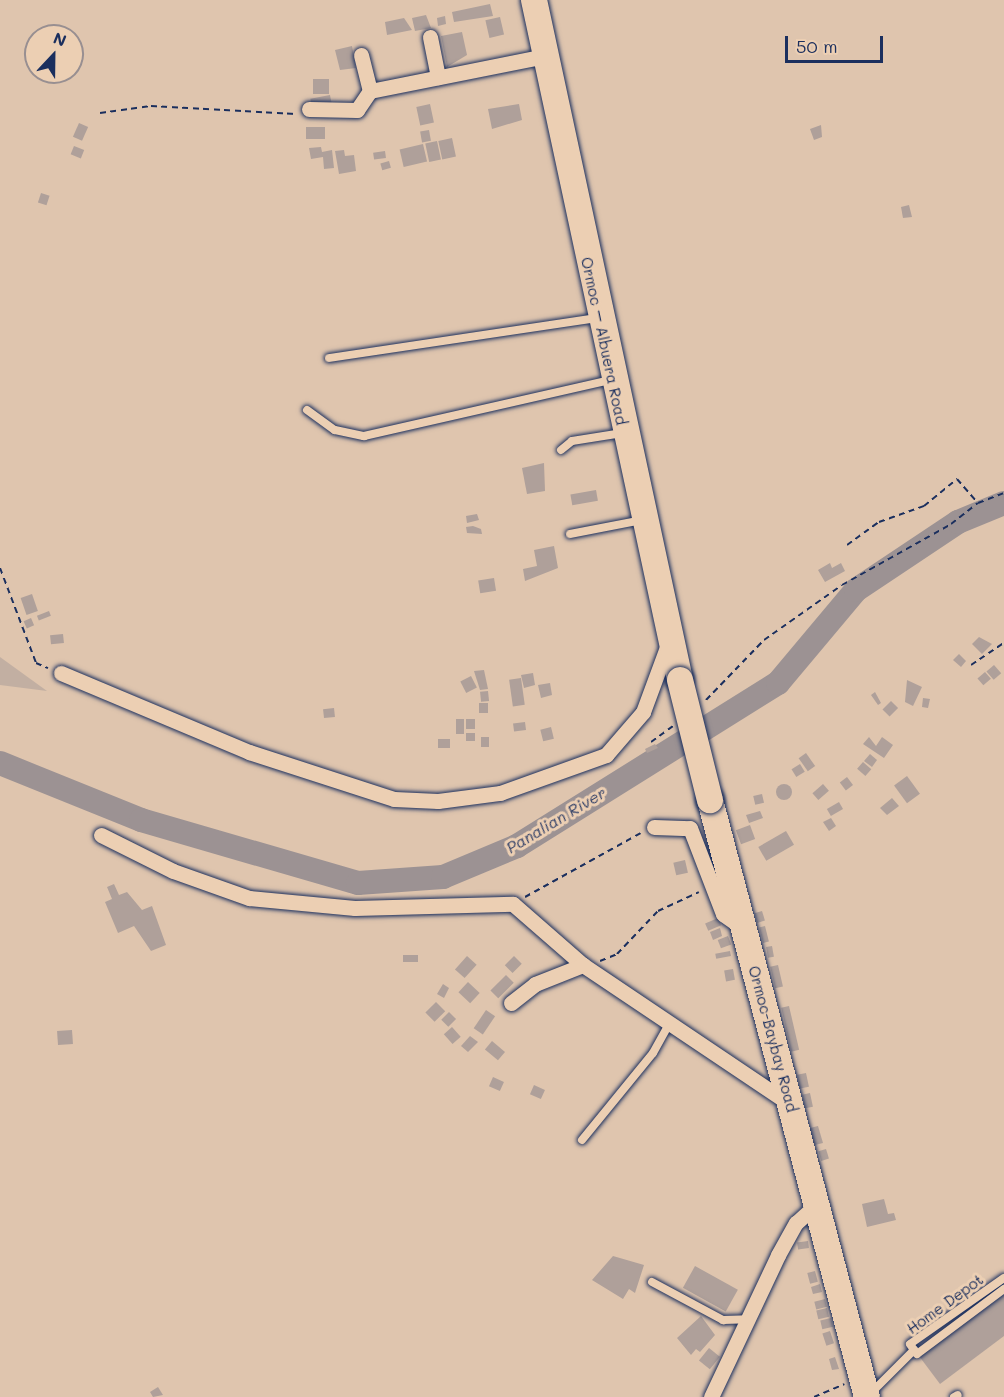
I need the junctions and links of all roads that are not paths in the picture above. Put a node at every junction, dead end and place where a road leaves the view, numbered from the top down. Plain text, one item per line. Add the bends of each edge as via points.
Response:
1 (534, 0) edge
2 (430, 37) dead end
3 (361, 55) dead end
4 (545, 56) junction
5 (438, 77) junction
6 (370, 91) junction
7 (309, 109) road end
8 (599, 318) junction
9 (329, 358) dead end
10 (612, 380) junction
11 (307, 410) dead end
12 (623, 433) junction
13 (561, 450) dead end
14 (644, 520) junction
15 (570, 534) dead end
16 (671, 636) junction
17 (61, 673) road end
18 (680, 680) joint
19 (654, 827) road end
20 (101, 835) dead end
21 (722, 886) junction
22 (583, 965) junction
23 (511, 1003) dead end
24 (670, 1022) junction
25 (791, 1105) junction
26 (582, 1140) dead end
27 (818, 1203) junction
28 (1004, 1278) edge
29 (652, 1282) dead end
30 (1004, 1289) edge
31 (749, 1318) junction
32 (914, 1350) junction
33 (866, 1391) edge
34 (711, 1397) edge

1 - 4 highway, Ormoc – Albuera Road
2 - 5 street
3 - 6 street
4 - 5 street
4 - 8 highway, Ormoc – Albuera Road
5 - 6 street
6 - 7 street via 357,110
8 - 9 lane
8 - 10 highway, Ormoc – Albuera Road
10 - 11 lane via 364,436 335,430
10 - 12 highway, Ormoc – Albuera Road
12 - 13 lane via 572,441
12 - 14 highway, Ormoc – Albuera Road
14 - 15 lane
14 - 16 highway, Ormoc – Albuera Road
16 - 17 street via 643,712 606,755 500,793 438,801 394,799 249,752
16 - 18 highway, Ormoc – Albuera Road
18 - 21 highway, Ormoc-Baybay Road, bridge via 718,828
19 - 21 street via 681,824 690,828
20 - 22 street via 173,871 249,898 355,909 513,904
21 - 25 highway, Ormoc-Baybay Road via 743,928
22 - 23 street via 535,984
22 - 24 street
24 - 25 street
24 - 26 lane via 653,1053
25 - 27 highway, Ormoc-Baybay Road
27 - 31 street via 796,1223
27 - 33 highway, Ormoc-Baybay Road
28 - 32 lane, Home Depot via 910,1344
29 - 31 lane via 723,1320
30 - 32 lane, Home Depot via 917,1354
31 - 34 street
32 - 33 lane

